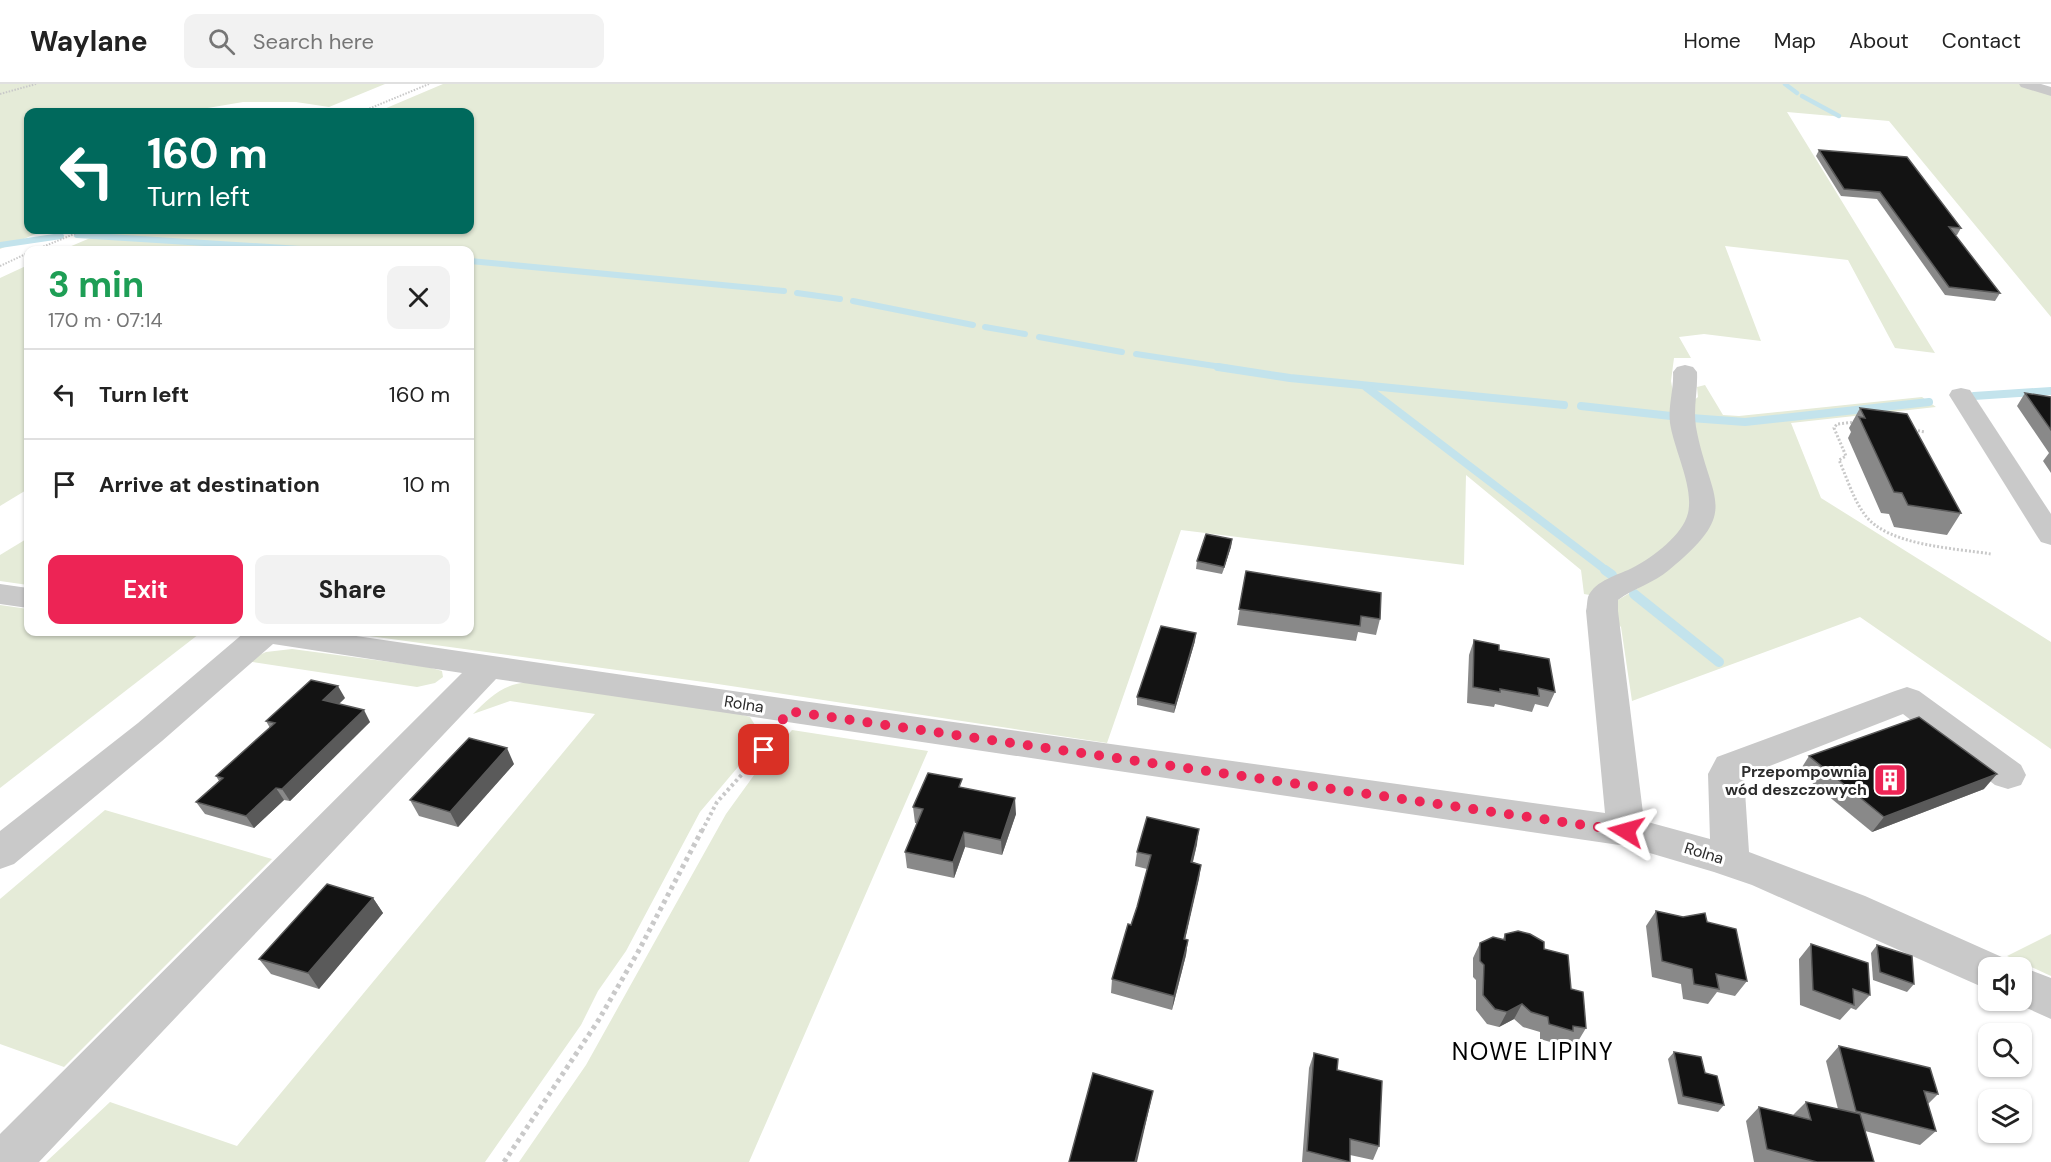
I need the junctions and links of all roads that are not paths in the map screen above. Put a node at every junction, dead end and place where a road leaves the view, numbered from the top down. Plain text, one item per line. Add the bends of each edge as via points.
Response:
1 (2026, 84) edge
2 (2051, 92) edge
3 (1685, 372) dead end
4 (1961, 394) dead end
5 (2051, 536) edge
6 (0, 594) edge
7 (24, 597) edge
8 (259, 636) edge
9 (291, 636) edge
10 (490, 665) junction
11 (2008, 776) dead end
12 (1626, 831) junction
13 (0, 853) edge
14 (1730, 861) junction
15 (1978, 966) edge
16 (2032, 990) edge
17 (2051, 999) edge
18 (6, 1162) edge

1 - 2 street
3 - 12 street via 1682,414 1704,496 1703,514 1697,528 1676,550 1647,573 1603,598
4 - 5 street
6 - 7 street
8 - 13 street via 150,732
9 - 10 street, Rolna
10 - 12 street, Rolna
10 - 18 street
11 - 14 street via 1907,699 1730,767 1726,774
12 - 14 street, Rolna
14 - 15 street, Rolna
16 - 17 street

